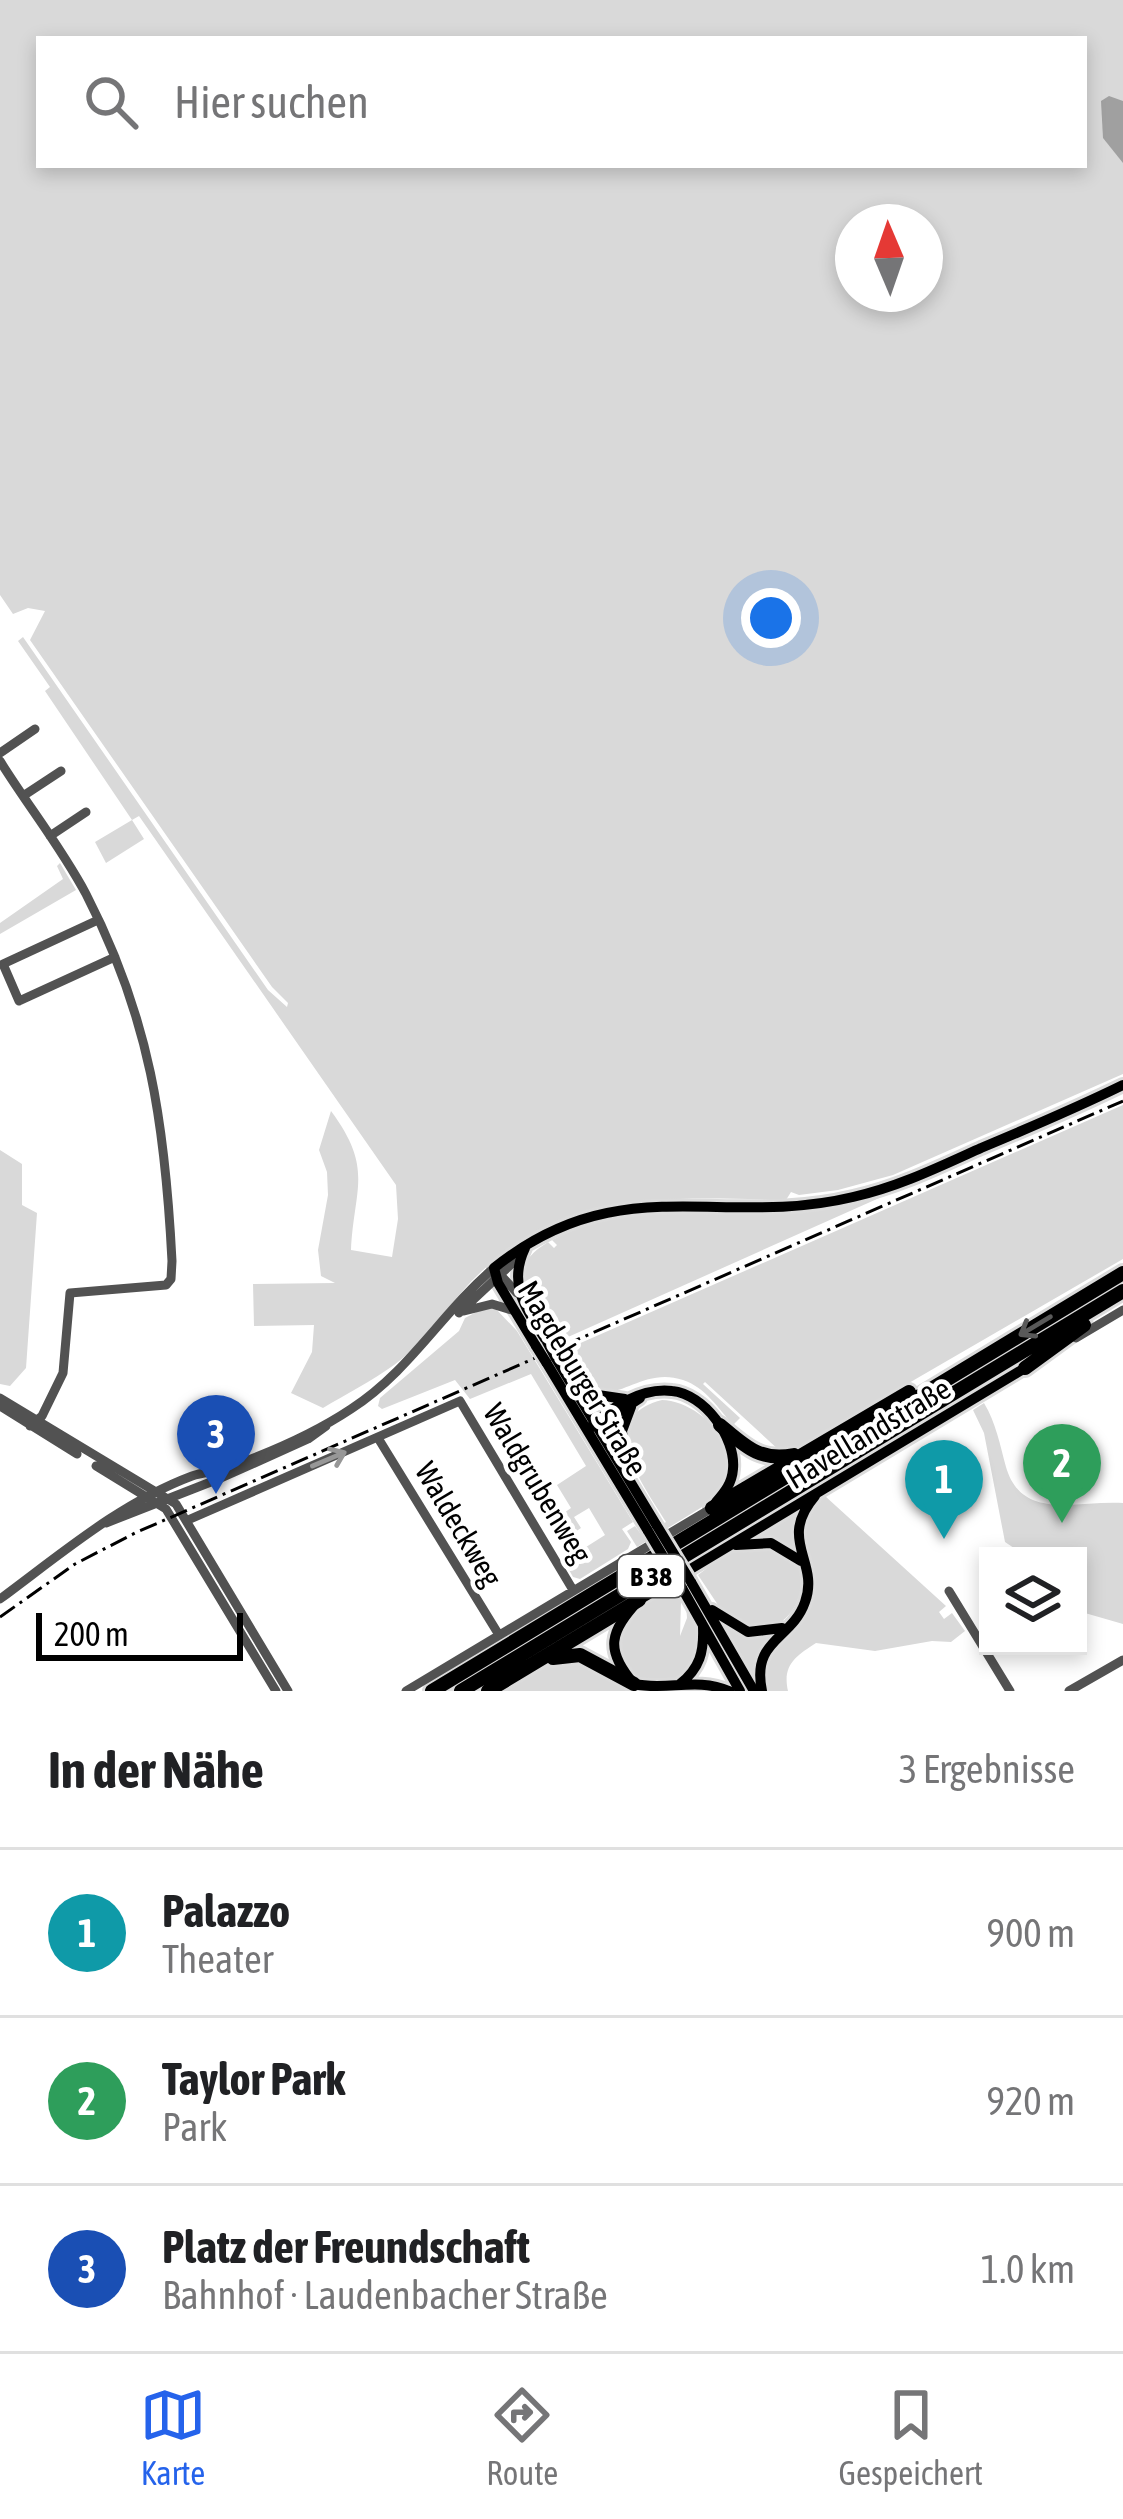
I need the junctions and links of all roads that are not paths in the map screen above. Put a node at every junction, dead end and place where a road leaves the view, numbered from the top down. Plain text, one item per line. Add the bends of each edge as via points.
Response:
1 (35, 729) dead end
2 (0, 757) edge
3 (61, 771) dead end
4 (22, 796) junction
5 (86, 812) dead end
6 (50, 836) junction
7 (98, 920) junction
8 (115, 957) junction
9 (1123, 1085) edge
10 (523, 1251) junction
11 (497, 1273) junction
12 (1123, 1273) edge
13 (517, 1293) junction
14 (1121, 1299) edge
15 (515, 1311) junction
16 (459, 1313) junction
17 (440, 1328) junction
18 (541, 1344) junction
19 (550, 1359) junction
20 (1024, 1368) joint
21 (947, 1378) junction
22 (573, 1386) junction
23 (0, 1402) edge
24 (629, 1403) junction
25 (33, 1422) junction
26 (720, 1425) junction
27 (593, 1426) junction
28 (378, 1438) junction
29 (805, 1453) junction
30 (626, 1474) junction
31 (820, 1489) junction
32 (158, 1497) junction
33 (712, 1508) junction
34 (188, 1520) junction
35 (653, 1528) junction
36 (727, 1547) junction
37 (801, 1562) junction
38 (687, 1585) junction
39 (574, 1590) junction
40 (949, 1592) dead end
41 (0, 1599) edge
42 (639, 1600) junction
43 (705, 1604) junction
44 (703, 1624) junction
45 (786, 1627) junction
46 (499, 1635) junction
47 (1123, 1660) edge
48 (537, 1662) junction
49 (647, 1688) edge
50 (675, 1688) junction
51 (276, 1691) edge
52 (288, 1691) edge
53 (406, 1691) edge
54 (433, 1691) edge
55 (460, 1691) edge
56 (488, 1691) edge
57 (729, 1691) edge
58 (740, 1691) edge
59 (758, 1691) edge
60 (1010, 1691) edge
61 (1069, 1691) edge

1 - 2 street
2 - 4 street
3 - 4 street
4 - 6 street
5 - 6 street
6 - 7 street
7 - 8 street
7 - 8 street via 3,964 19,1001
8 - 25 street via 161,1116 172,1273 166,1285 70,1293 66,1361
9 - 10 main road via 850,1198 634,1207 574,1221
10 - 11 main road
10 - 13 main road
11 - 13 street, Magdeburger Straße
11 - 15 main road, Magdeburger Straße
11 - 16 street
11 - 17 street via 471,1289
12 -> 21 highway, B 38
13 - 18 main road, Magdeburger Straße
14 - 20 highway
14 - 55 highway, B 38
15 - 16 street via 491,1304
15 - 18 main road, Magdeburger Straße
16 - 17 street
17 - 32 street via 380,1388 308,1439
18 - 19 main road, Magdeburger Straße, bridge
19 - 22 main road, Magdeburger Straße
19 - 27 main road, Magdeburger Straße
20 - 31 main road, Havellandstraße
21 - 29 highway
21 - 54 highway, B 38
22 - 24 main road
22 - 27 main road, Magdeburger Straße
23 - 25 street
24 - 26 main road via 644,1394 683,1393
24 - 27 main road
24 - 30 main road via 621,1442
25 - 32 street
25 - 32 street
26 - 29 highway via 766,1457
26 - 33 main road via 733,1474
27 - 30 main road, Magdeburger Straße
27 - 35 main road, Magdeburger Straße
34 -> 28 street
28 - 39 street, Waldgrubenweg via 460,1402
28 - 46 street, Waldeckweg
29 - 33 highway
30 - 35 main road, Magdeburger Straße
31 - 36 main road, Havellandstraße
31 - 37 main road via 798,1523
32 - 34 street
32 - 41 street via 101,1524
32 - 51 street
33 - 39 street
34 - 52 street
35 - 38 main road, Magdeburger Straße, bridge
36 - 37 main road via 759,1540
36 - 42 main road, Havellandstraße
37 - 45 main road via 808,1579 803,1606
38 - 43 main road, Magdeburger Straße
38 - 44 main road, Magdeburger Straße
39 - 46 street
40 - 60 street
42 - 48 highway
42 - 49 main road, B 38 via 614,1641 617,1661
43 - 45 main road via 748,1632
43 - 59 main road, Magdeburger Straße
44 - 50 main road, B 38 via 698,1666
44 - 58 main road, Magdeburger Straße
45 - 59 main road via 763,1656
46 - 53 street
47 - 61 street
48 - 49 highway via 580,1655
48 - 56 highway
49 - 50 main road
50 - 57 main road

